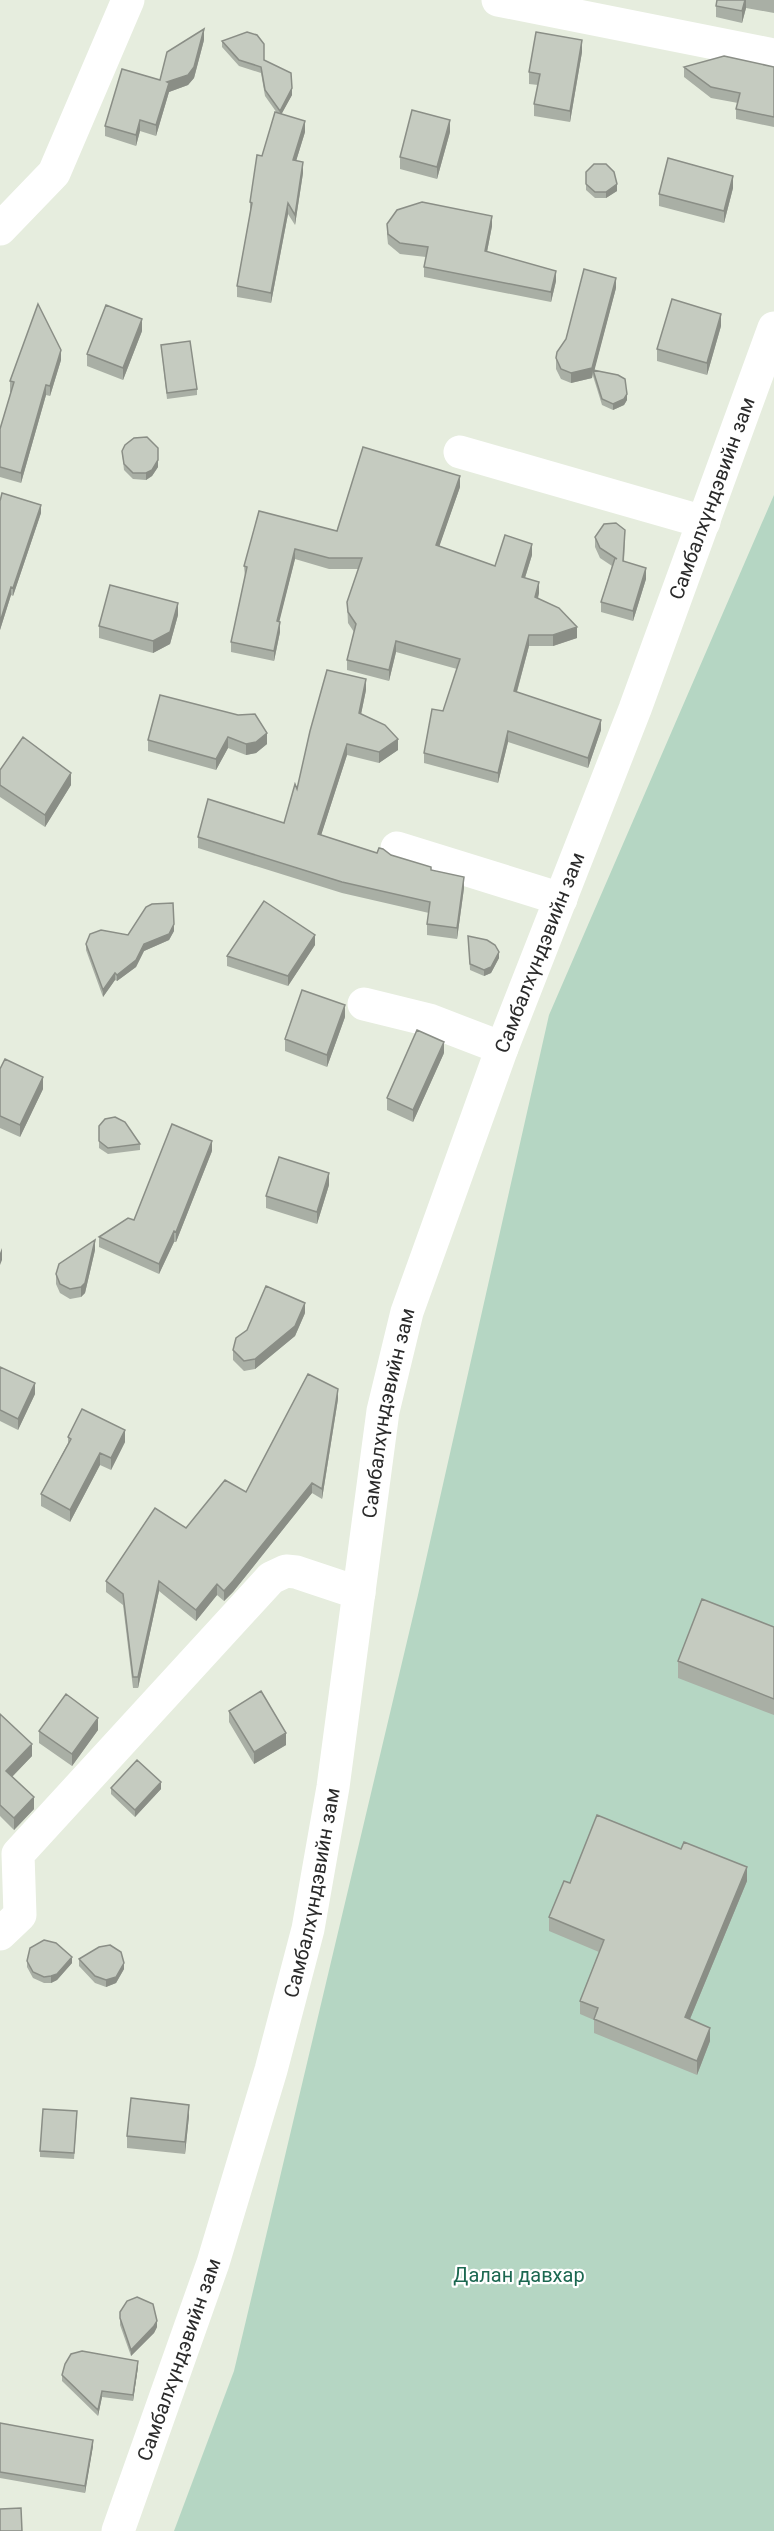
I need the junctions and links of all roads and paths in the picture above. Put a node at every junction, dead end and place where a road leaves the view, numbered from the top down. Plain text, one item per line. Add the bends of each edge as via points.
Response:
1 (128, 0) edge
2 (498, 0) edge
3 (774, 55) edge
4 (0, 229) edge
5 (774, 328) edge
6 (460, 453) dead end
7 (705, 522) junction
8 (397, 849) dead end
9 (561, 899) junction
10 (364, 1004) dead end
11 (502, 1048) junction
12 (359, 1593) junction
13 (0, 1888) edge
14 (10, 1924) edge
15 (118, 2531) edge

1 - 4 street via 54,173
2 - 3 street
5 - 7 street, Самбалхүндэвийн зам
6 - 7 street
7 - 9 street, Самбалхүндэвийн зам
8 - 9 street
9 - 11 street, Самбалхүндэвийн зам
10 - 11 street via 429,1020
11 - 12 street, Самбалхүндэвийн зам via 407,1311 383,1411
12 - 14 street via 296,1572 286,1571 271,1578 18,1854
12 - 15 street, Самбалхүндэвийн зам via 320,1863 292,1991 213,2263
13 - 14 street

